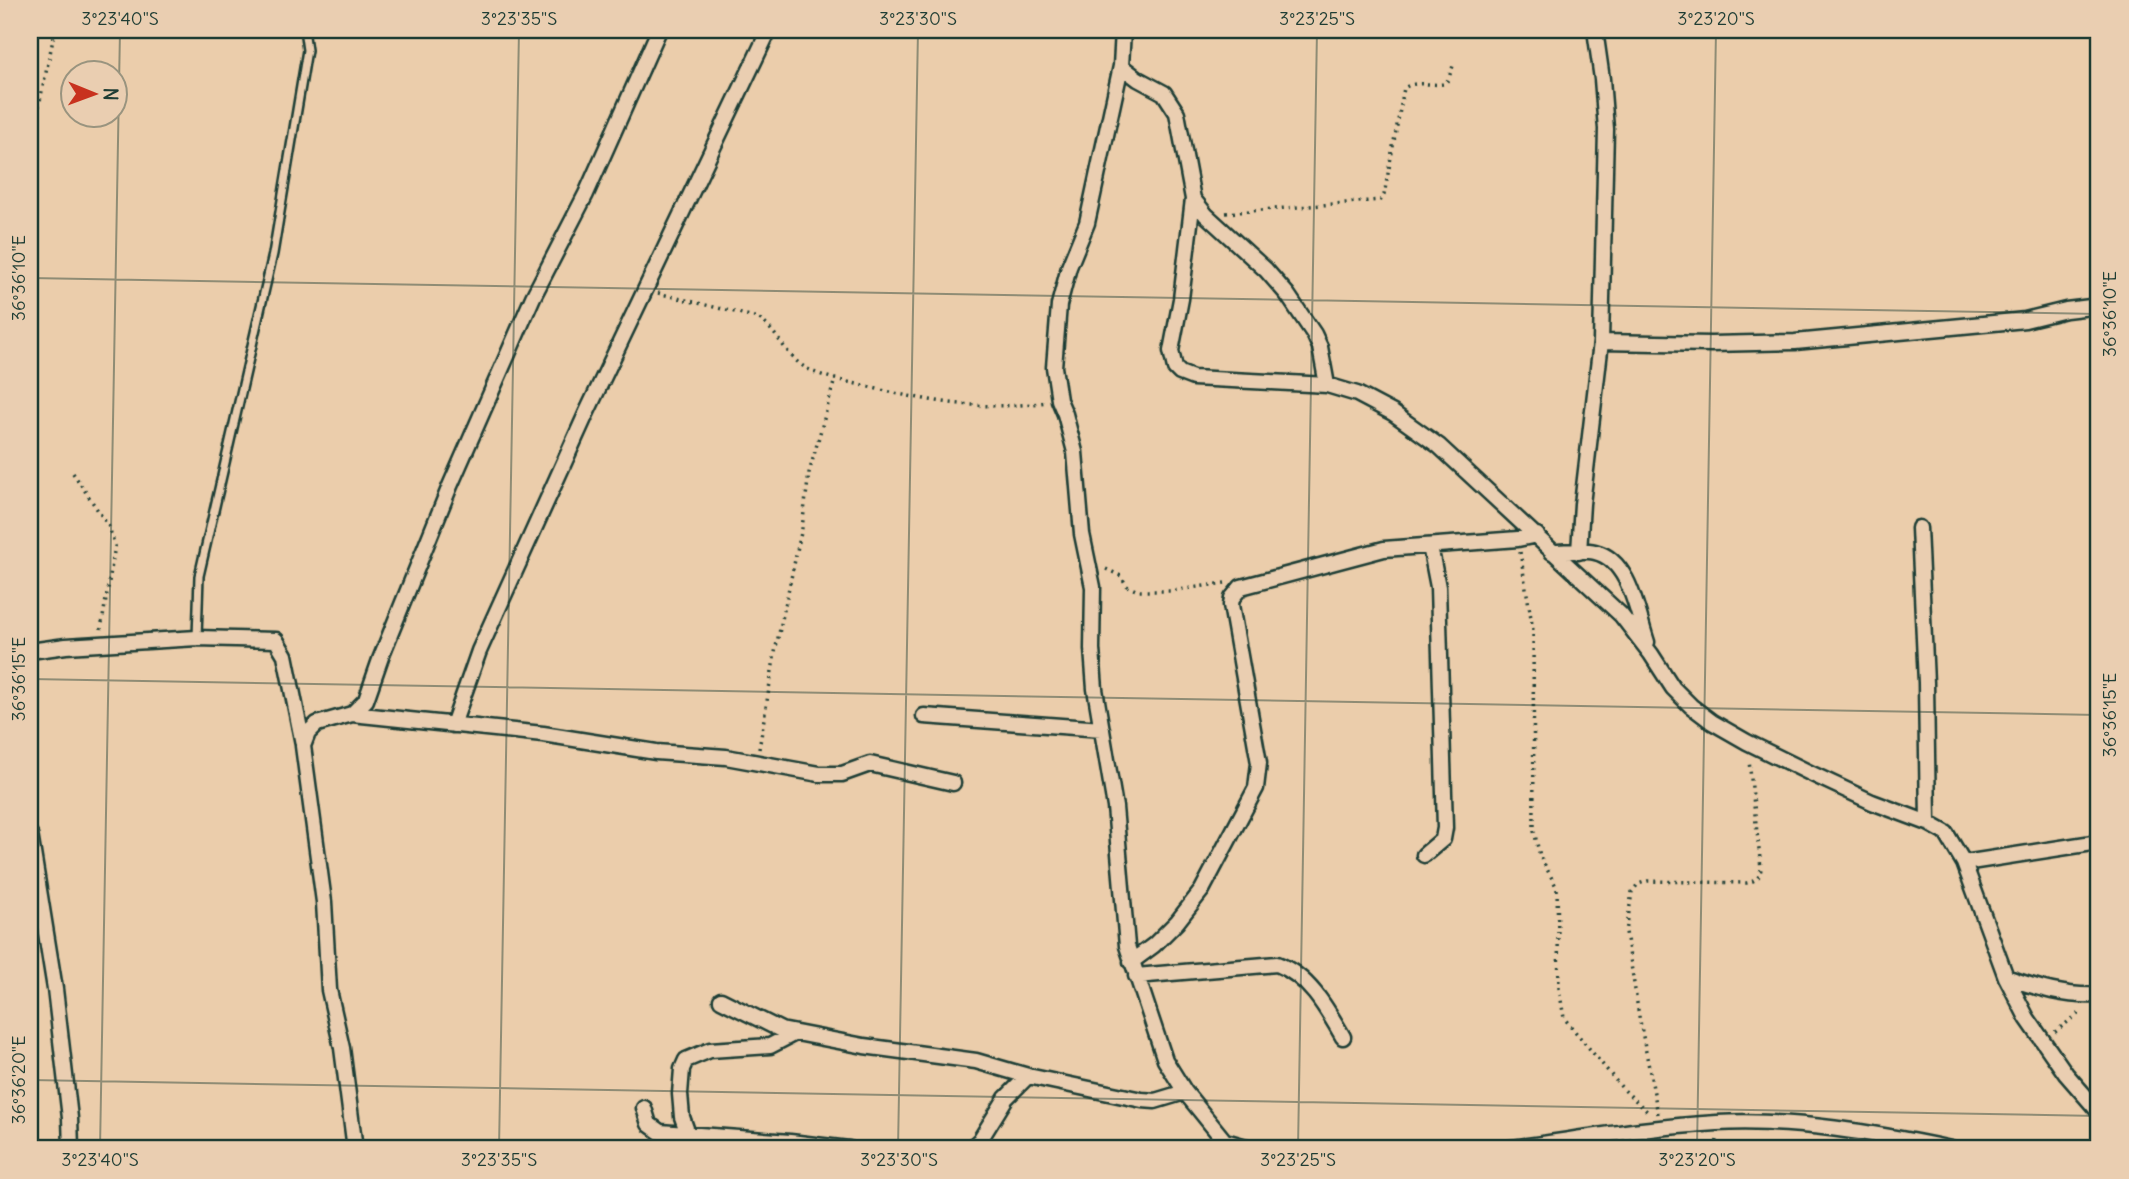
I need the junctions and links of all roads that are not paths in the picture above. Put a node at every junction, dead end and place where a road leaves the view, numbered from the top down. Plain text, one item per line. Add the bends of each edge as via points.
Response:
1 (659, 30) edge
2 (769, 30) edge
3 (1123, 30) edge
4 (1594, 30) edge
5 (304, 36) road end
6 (1121, 66) junction
7 (1193, 198) junction
8 (2099, 306) edge
9 (1601, 342) junction
10 (1327, 385) junction
11 (1919, 528) dead end
12 (1537, 535) junction
13 (1430, 546) junction
14 (1579, 551) junction
15 (1552, 552) junction
16 (197, 638) junction
17 (30, 651) edge
18 (1651, 654) junction
19 (352, 714) junction
20 (924, 716) dead end
21 (453, 725) junction
22 (1102, 729) junction
23 (303, 746) junction
24 (953, 783) dead end
25 (1928, 823) junction
26 (30, 834) edge
27 (2099, 842) edge
28 (1424, 856) dead end
29 (1964, 863) junction
30 (1133, 969) junction
31 (2006, 977) junction
32 (721, 1000) dead end
33 (2095, 1000) edge
34 (795, 1033) junction
35 (1342, 1037) dead end
36 (1028, 1076) junction
37 (1185, 1093) junction
38 (644, 1108) dead end
39 (2099, 1112) edge
40 (688, 1134) junction
41 (1228, 1145) edge
42 (71, 1149) edge
43 (355, 1149) edge
44 (849, 1149) edge
45 (973, 1149) edge
46 (1253, 1149) edge
47 (1504, 1149) edge
48 (1951, 1149) edge

1 - 19 street via 445,498 366,700
2 - 21 street via 586,414 479,651
3 - 6 street
4 - 9 street via 1606,129
5 - 16 lane via 307,50 272,254 199,576
6 - 7 street via 1171,100
6 - 22 street via 1087,223 1069,267 1057,316 1055,367 1059,400 1075,452 1082,534 1094,599 1092,649
7 - 10 street via 1293,303 1320,346
7 - 10 street via 1171,351 1175,368 1193,378
8 - 9 street via 2004,322 1796,342
9 - 14 street
10 - 12 street via 1393,413 1439,446
11 - 25 street
12 - 13 street
12 - 15 street
13 - 28 street via 1438,587 1445,828 1443,839
13 - 30 street via 1384,549 1241,587 1232,598 1259,763 1256,788 1202,890
14 - 15 street
14 - 18 street via 1614,561 1627,581
15 - 18 street via 1621,615
16 - 17 street
16 - 23 street via 276,640 285,655
18 - 25 street via 1673,688 1712,722 1872,802
19 - 21 street
19 - 23 street via 317,724 307,733
20 - 22 street
21 - 24 street via 726,757 831,775 870,764
22 - 30 street via 1115,807 1126,946
23 - 43 street via 324,902 329,990
25 - 29 street via 1945,832
26 - 42 street via 55,989
27 - 29 street
29 - 31 street
30 - 35 street via 1277,964 1317,995
30 - 37 street via 1165,1060
31 - 33 street via 2038,989
31 - 39 street via 2043,1042
32 - 34 street
34 - 36 street via 976,1061
34 - 40 street via 770,1046 710,1050 686,1060 680,1094
36 - 37 street via 1142,1100
36 - 45 street via 1006,1098
37 - 41 street
38 - 40 street via 653,1129
40 - 44 street
41 - 46 street
47 - 48 street via 1718,1123 1836,1129

